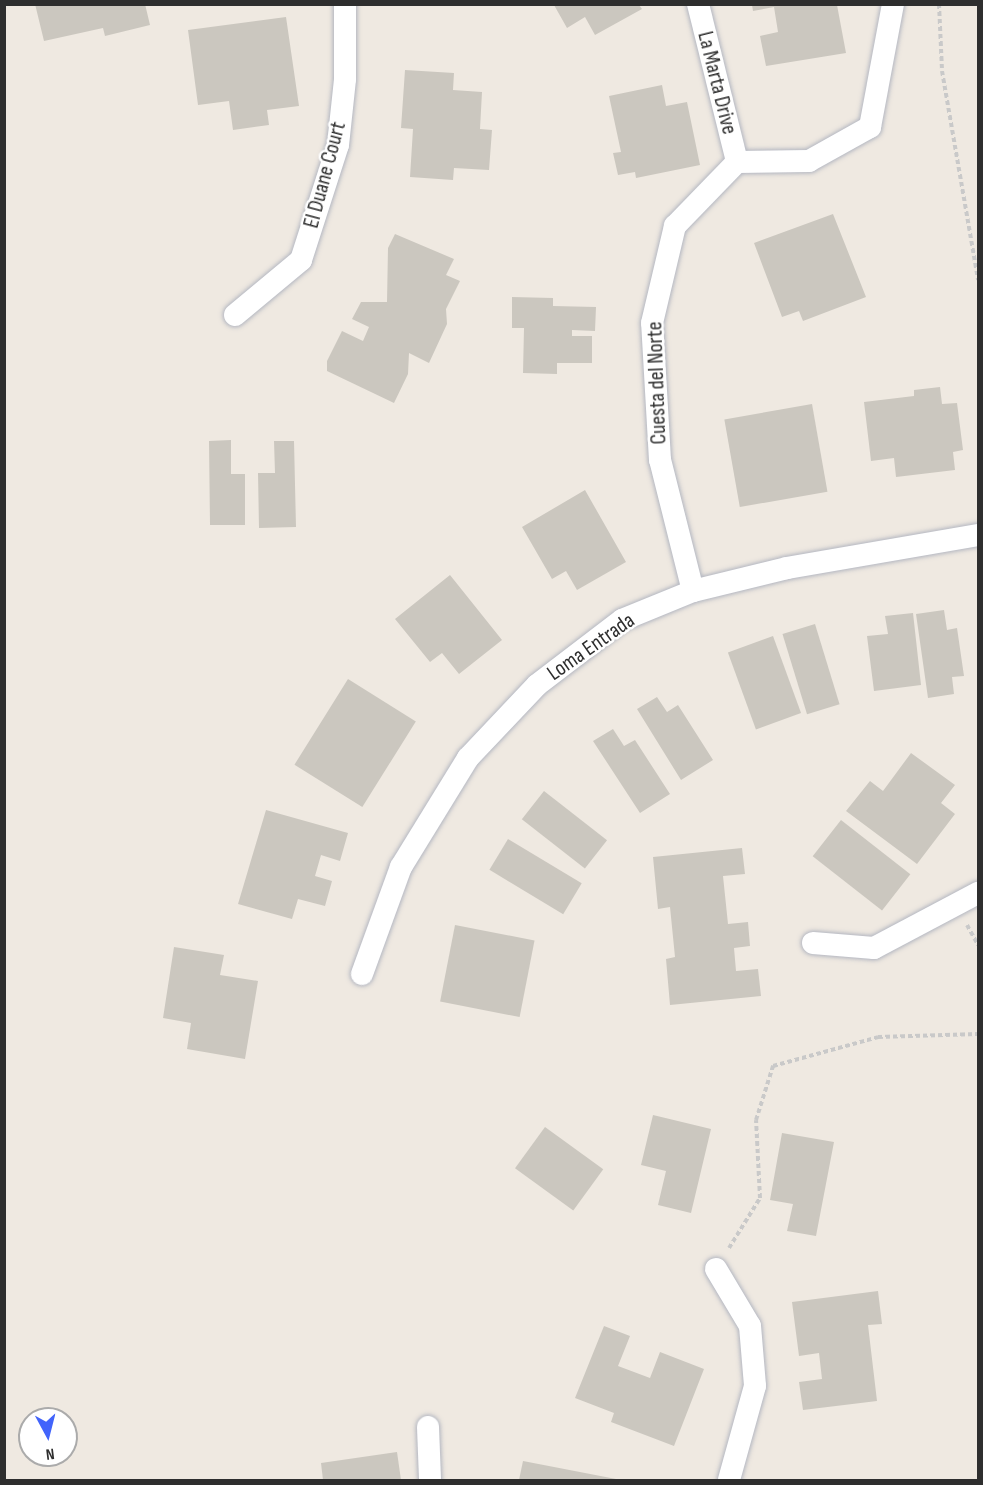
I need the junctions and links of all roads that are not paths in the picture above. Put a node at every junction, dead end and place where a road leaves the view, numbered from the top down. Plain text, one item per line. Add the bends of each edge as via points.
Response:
1 (345, 4) edge
2 (698, 4) edge
3 (893, 4) edge
4 (736, 162) junction
5 (236, 315) dead end
6 (978, 535) edge
7 (693, 591) junction
8 (978, 893) edge
9 (813, 943) dead end
10 (362, 974) dead end
11 (716, 1269) road end
12 (428, 1427) dead end
13 (430, 1480) edge
14 (729, 1480) edge

1 - 5 street, El Duane Court via 345,79 338,145 301,260
2 - 4 street, La Marta Drive
3 - 4 street via 870,127 809,161
4 - 7 street, Cuesta del Norte via 675,226 652,323 660,460
6 - 7 street, Loma Entrada via 787,568
7 - 10 street, Loma Entrada via 622,620 537,685 468,758 400,867
8 - 9 street via 874,948
11 - 14 street via 750,1326 755,1386
12 - 13 street

